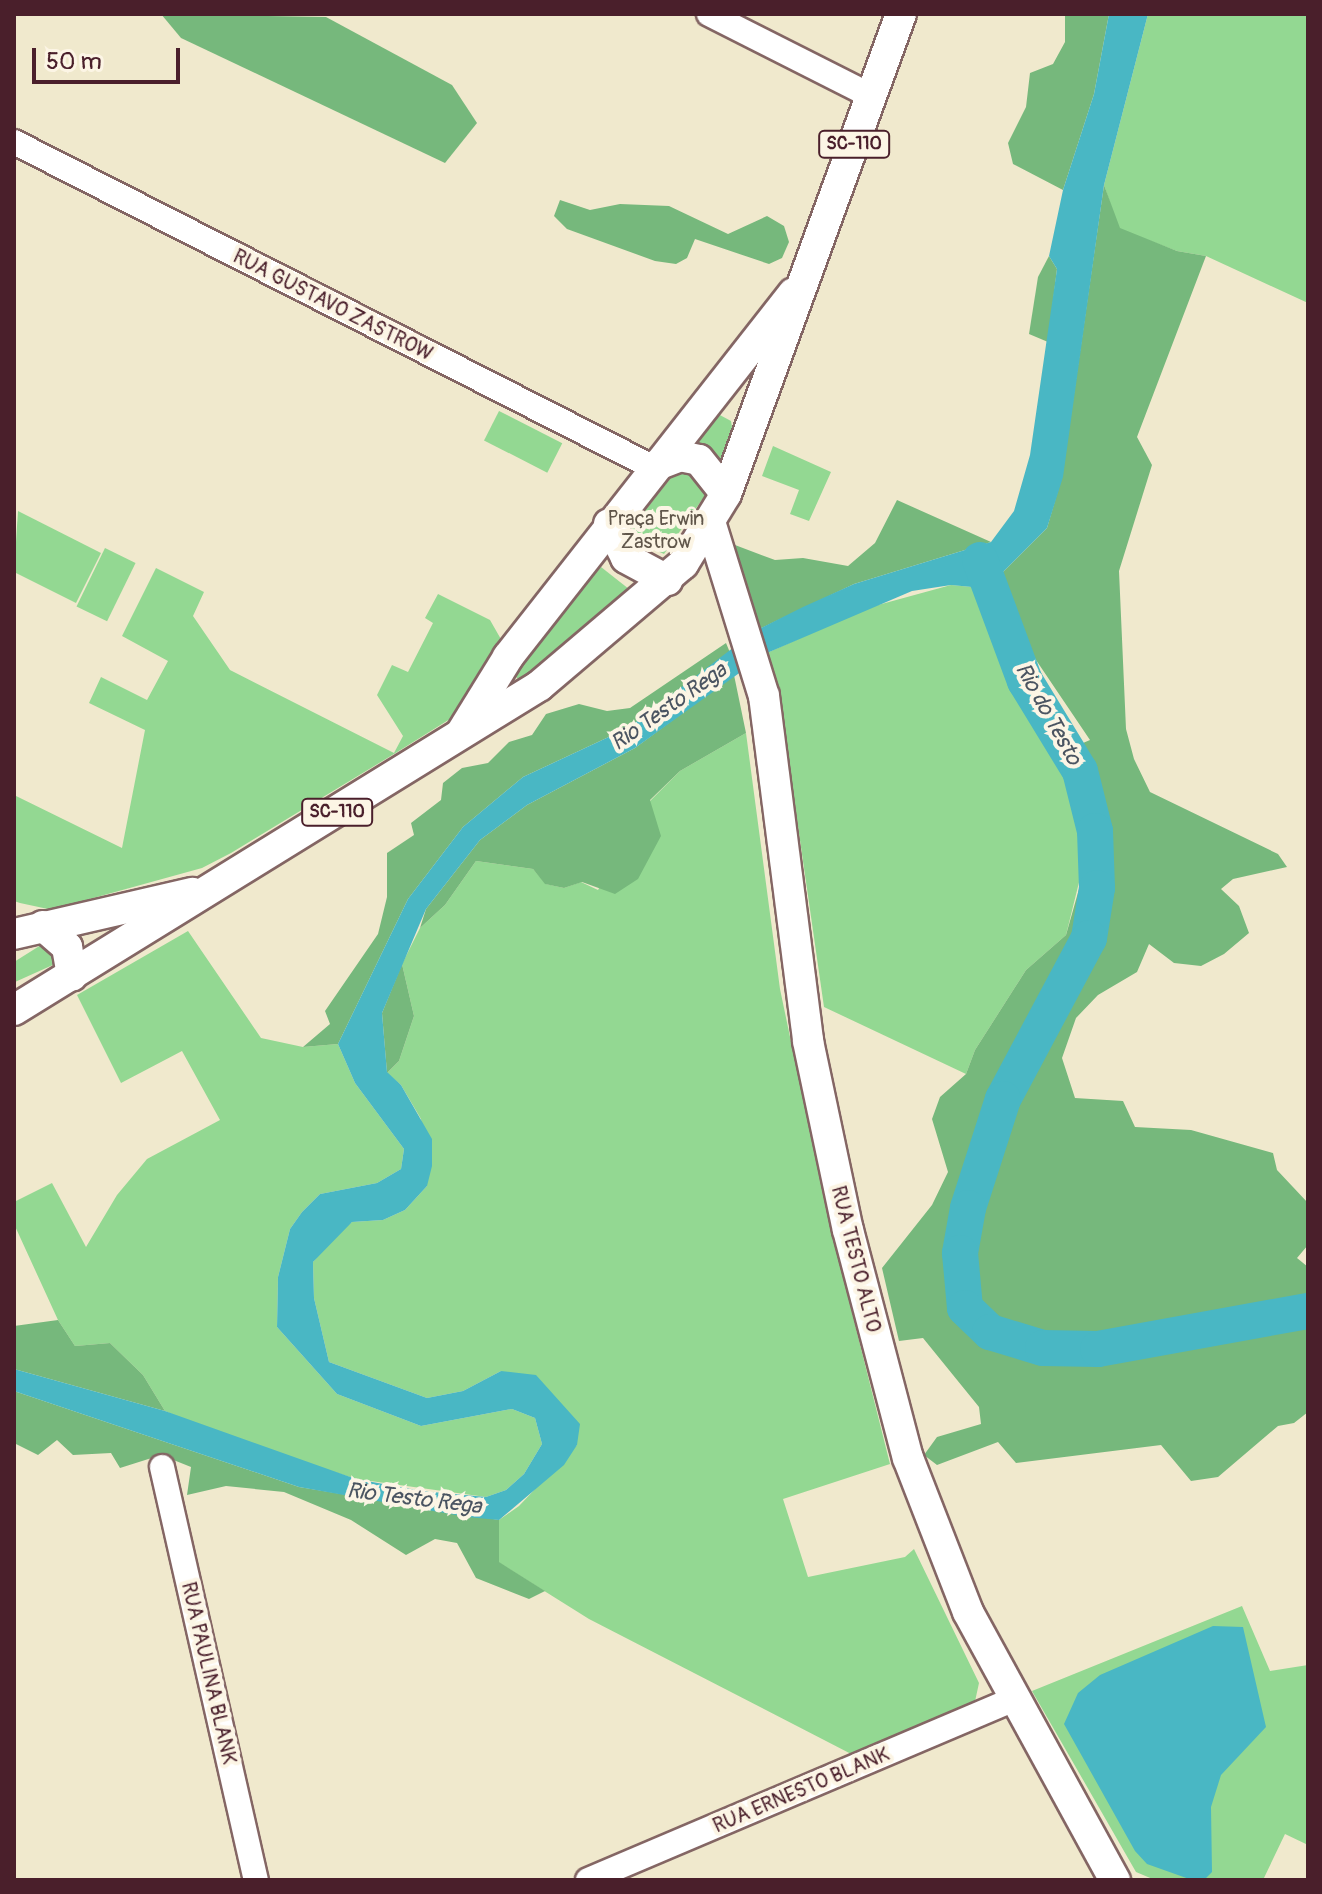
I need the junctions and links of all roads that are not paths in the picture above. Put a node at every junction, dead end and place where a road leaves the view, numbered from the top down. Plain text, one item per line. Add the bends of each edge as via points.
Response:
1 (709, 14) edge
2 (901, 14) edge
3 (871, 96) junction
4 (14, 142) edge
5 (807, 273) junction
6 (652, 467) junction
7 (726, 494) junction
8 (609, 524) junction
9 (711, 525) junction
10 (675, 572) junction
11 (732, 596) junction
12 (460, 735) junction
13 (213, 888) junction
14 (14, 917) edge
15 (43, 926) junction
16 (14, 934) edge
17 (72, 976) junction
18 (14, 1010) edge
19 (162, 1467) dead end
20 (1014, 1699) junction
21 (256, 1880) edge
22 (588, 1880) edge
23 (1115, 1880) edge

1 - 3 street
2 - 3 main road, SC-110
3 - 5 main road, SC-110
4 - 6 street, RUA GUSTAVO ZASTROW
5 - 6 main road, SC-110
5 - 7 main road, SC-110
6 - 7 main road via 680,456 699,460
6 - 8 main road, SC-110
7 - 9 main road, SC-110
8 - 10 main road via 626,558
8 - 12 main road, SC-110 via 508,657
9 - 10 main road, SC-110
9 - 11 main road, RUA TESTO ALTO
10 - 11 main road
10 - 12 main road, SC-110 via 539,686
11 - 20 main road, RUA TESTO ALTO via 768,720 799,991 848,1230 932,1529
12 - 13 main road, SC-110
13 - 15 main road, SC-110
13 - 17 main road, SC-110
14 - 15 street
15 - 16 main road, SC-110
15 - 17 main road via 67,947
17 - 18 main road, SC-110
19 - 21 street, RUA PAULINA BLANK
20 - 22 street, RUA ERNESTO BLANK
20 - 23 main road, RUA TESTO ALTO

